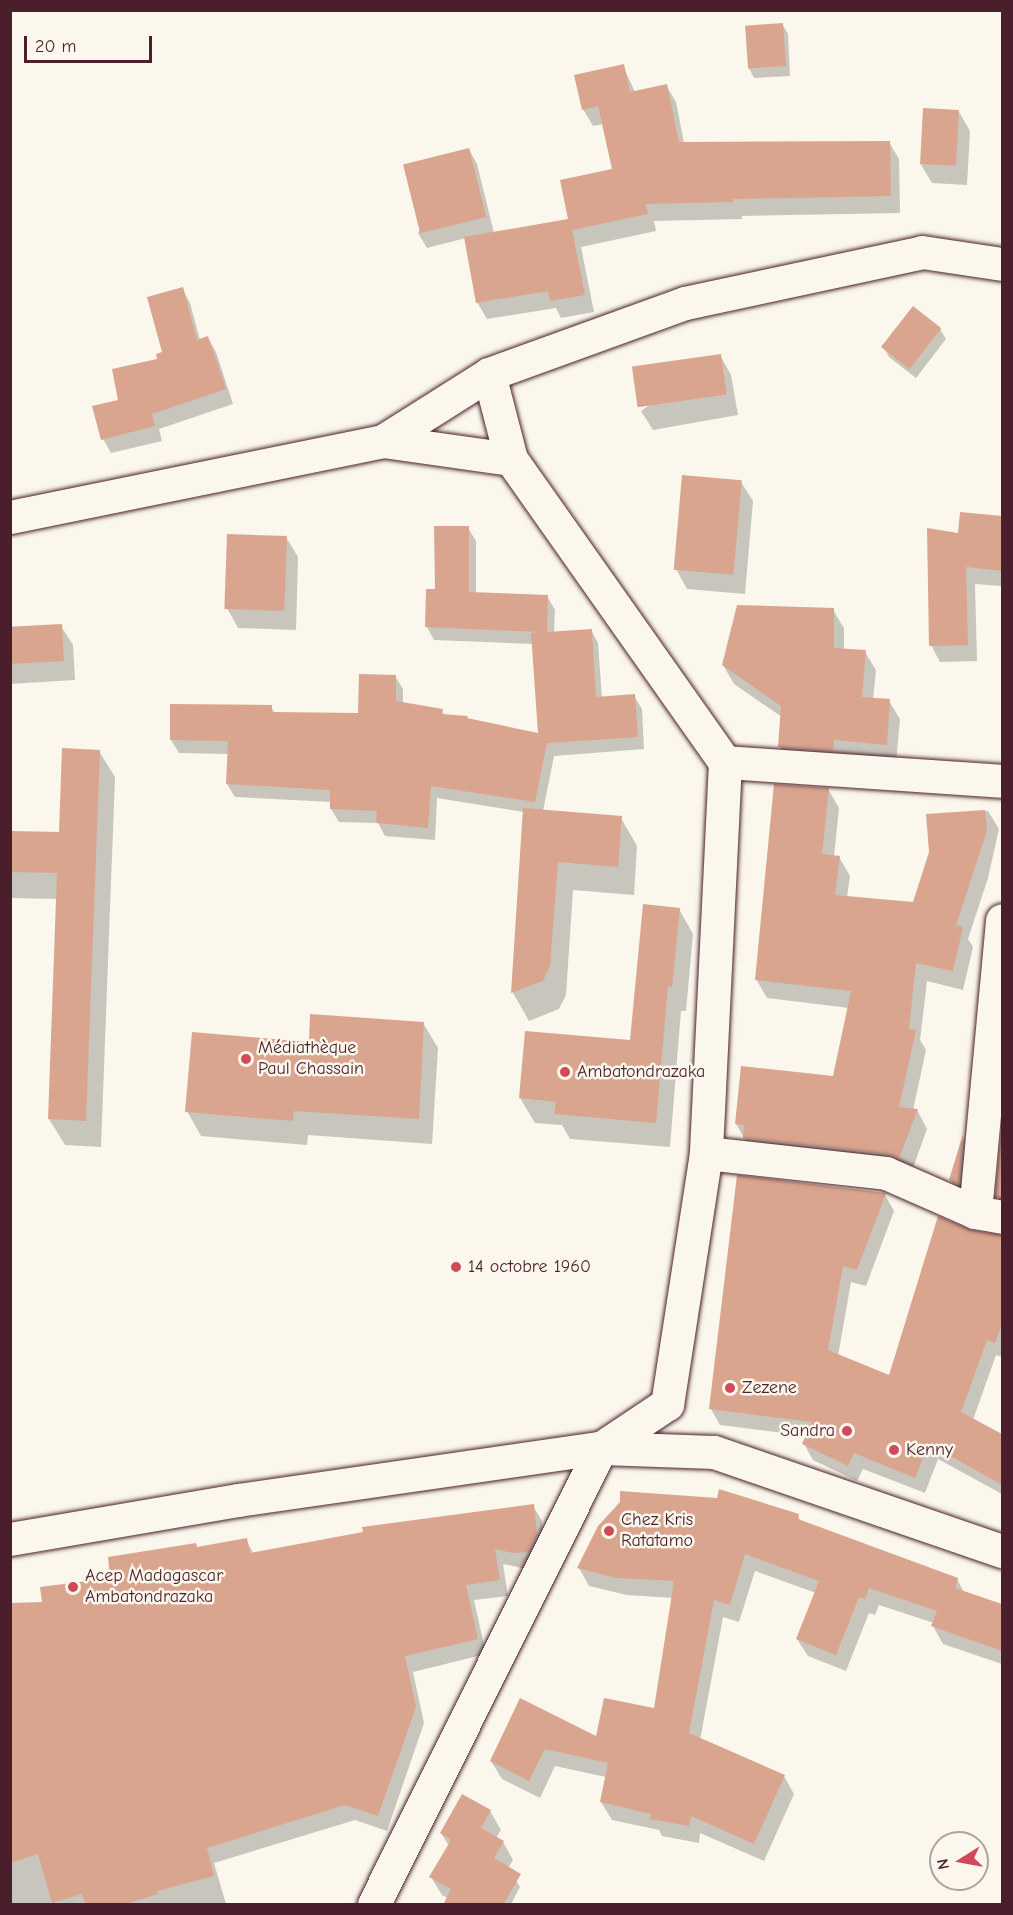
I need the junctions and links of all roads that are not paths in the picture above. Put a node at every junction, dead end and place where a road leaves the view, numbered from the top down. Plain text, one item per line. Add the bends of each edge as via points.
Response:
1 (1002, 264) edge
2 (489, 374) junction
3 (383, 441) junction
4 (511, 459) junction
5 (10, 517) edge
6 (725, 762) junction
7 (1002, 782) edge
8 (1002, 920) edge
9 (706, 1153) junction
10 (989, 1214) edge
11 (601, 1448) junction
12 (10, 1539) edge
13 (1002, 1551) edge
14 (374, 1905) edge

1 - 2 street via 922,252 748,289 685,303
2 - 3 street
2 - 4 street
3 - 4 street
3 - 5 street
4 - 6 street
6 - 7 street
6 - 9 street
8 - 10 street
9 - 10 street via 886,1173
9 - 11 street via 667,1404
11 - 12 street via 238,1500
11 - 13 street via 714,1452
11 - 14 street

